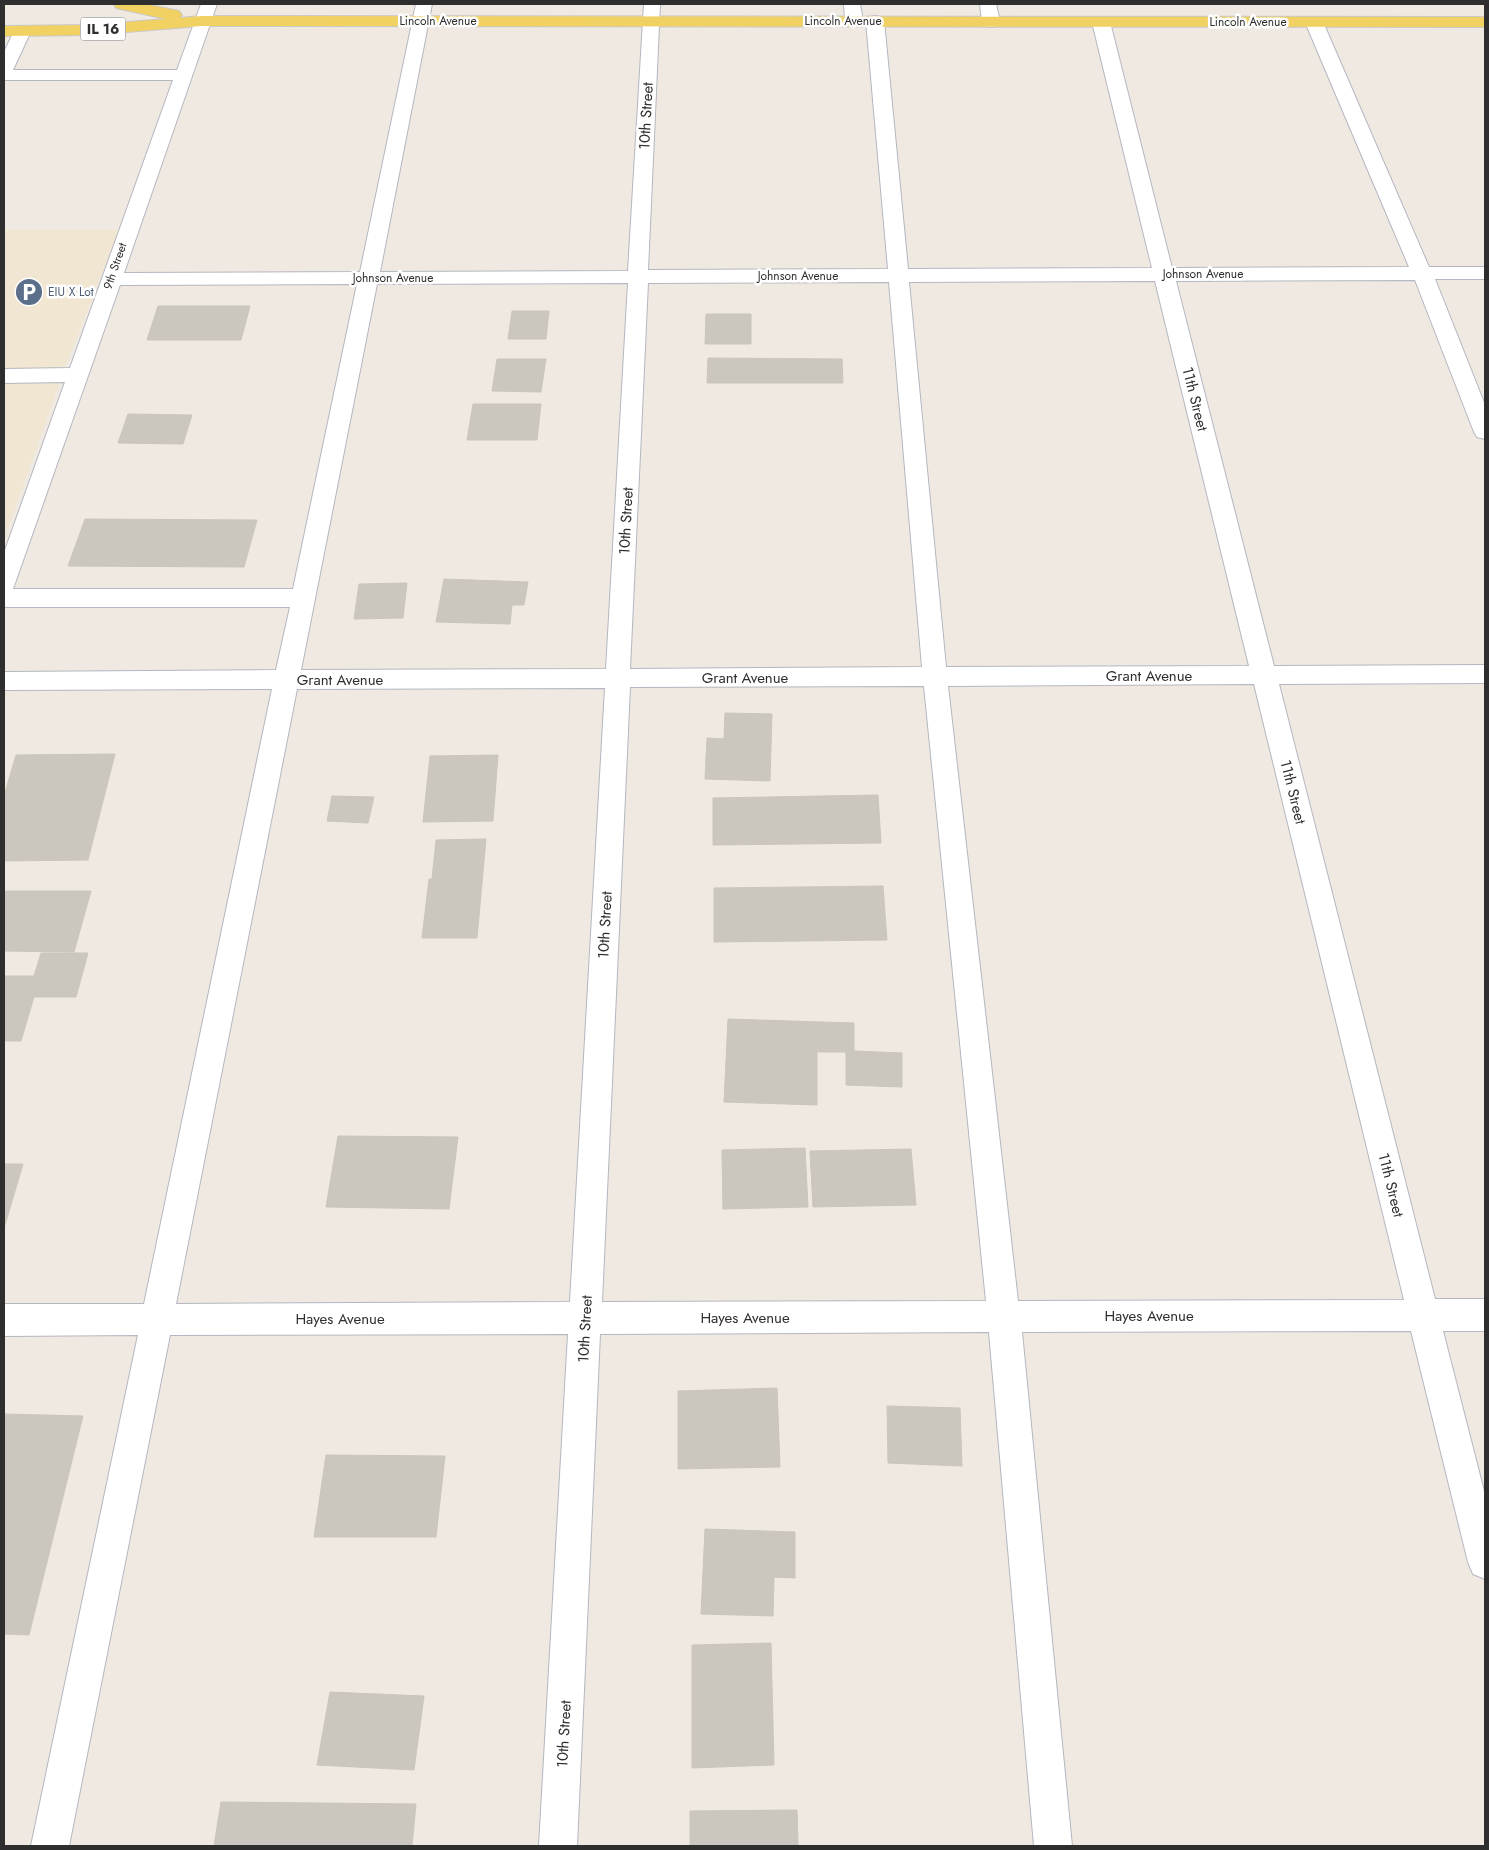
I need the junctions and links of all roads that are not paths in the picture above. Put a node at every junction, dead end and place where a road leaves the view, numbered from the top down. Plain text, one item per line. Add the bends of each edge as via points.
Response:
1 (122, 4) edge
2 (852, 4) edge
3 (988, 4) edge
4 (205, 12) edge
5 (422, 12) edge
6 (652, 12) edge
7 (864, 22) junction
8 (991, 22) junction
9 (1101, 22) junction
10 (1314, 22) junction
11 (1485, 22) edge
12 (4, 31) edge
13 (22, 31) junction
14 (4, 70) edge
15 (4, 75) edge
16 (182, 75) junction
17 (1422, 273) junction
18 (1485, 273) edge
19 (1164, 274) junction
20 (900, 275) junction
21 (638, 277) junction
22 (368, 278) junction
23 (111, 279) junction
24 (77, 375) junction
25 (4, 376) edge
26 (1485, 432) edge
27 (4, 585) edge
28 (4, 598) edge
29 (303, 598) junction
30 (1485, 674) edge
31 (1264, 675) junction
32 (935, 677) junction
33 (618, 678) junction
34 (286, 680) junction
35 (4, 681) edge
36 (1424, 1315) junction
37 (1485, 1315) edge
38 (1004, 1317) junction
39 (585, 1318) junction
40 (157, 1319) junction
41 (4, 1320) edge
42 (1485, 1562) edge
43 (50, 1846) edge
44 (558, 1846) edge
45 (1053, 1846) edge

1 - 4 main road, Lincoln Avenue / IL 16
2 - 7 street
3 - 8 street
4 - 5 main road, Lincoln Avenue / IL 16
4 - 13 main road, Lincoln Avenue / IL 16 via 90,30
4 - 16 street, 9th Street
5 - 6 main road, Lincoln Avenue / IL 16
5 - 22 street
6 - 7 main road, Lincoln Avenue / IL 16
6 - 21 street, 10th Street
7 - 8 main road, Lincoln Avenue / IL 16
7 - 20 street
8 - 9 main road, Lincoln Avenue / IL 16
9 - 10 main road, Lincoln Avenue / IL 16
9 - 19 street, 11th Street
10 - 11 main road, Lincoln Avenue / IL 16
10 - 17 street
12 - 13 main road, Lincoln Avenue / IL 16
13 - 14 street
15 - 16 street
16 - 23 street, 9th Street
17 - 18 street, Johnson Avenue
17 - 19 street, Johnson Avenue
17 - 26 street
19 - 20 street, Johnson Avenue
19 - 31 street, 11th Street
20 - 21 street, Johnson Avenue
20 - 32 street
21 - 22 street, Johnson Avenue
21 - 33 street, 10th Street
22 - 23 street, Johnson Avenue
22 - 29 street
23 - 24 street, 9th Street
24 - 25 street
24 - 27 street, 9th Street
28 - 29 street
29 - 34 street
30 - 31 street, Grant Avenue
31 - 32 street, Grant Avenue
31 - 36 street, 11th Street
32 - 33 street, Grant Avenue
32 - 38 street
33 - 34 street, Grant Avenue
33 - 39 street, 10th Street
34 - 35 street, Grant Avenue
34 - 40 street
36 - 37 street, Hayes Avenue
36 - 38 street, Hayes Avenue
36 - 42 street, 11th Street
38 - 39 street, Hayes Avenue
38 - 45 street
39 - 40 street, Hayes Avenue
39 - 44 street, 10th Street
40 - 41 street, Hayes Avenue
40 - 43 street

